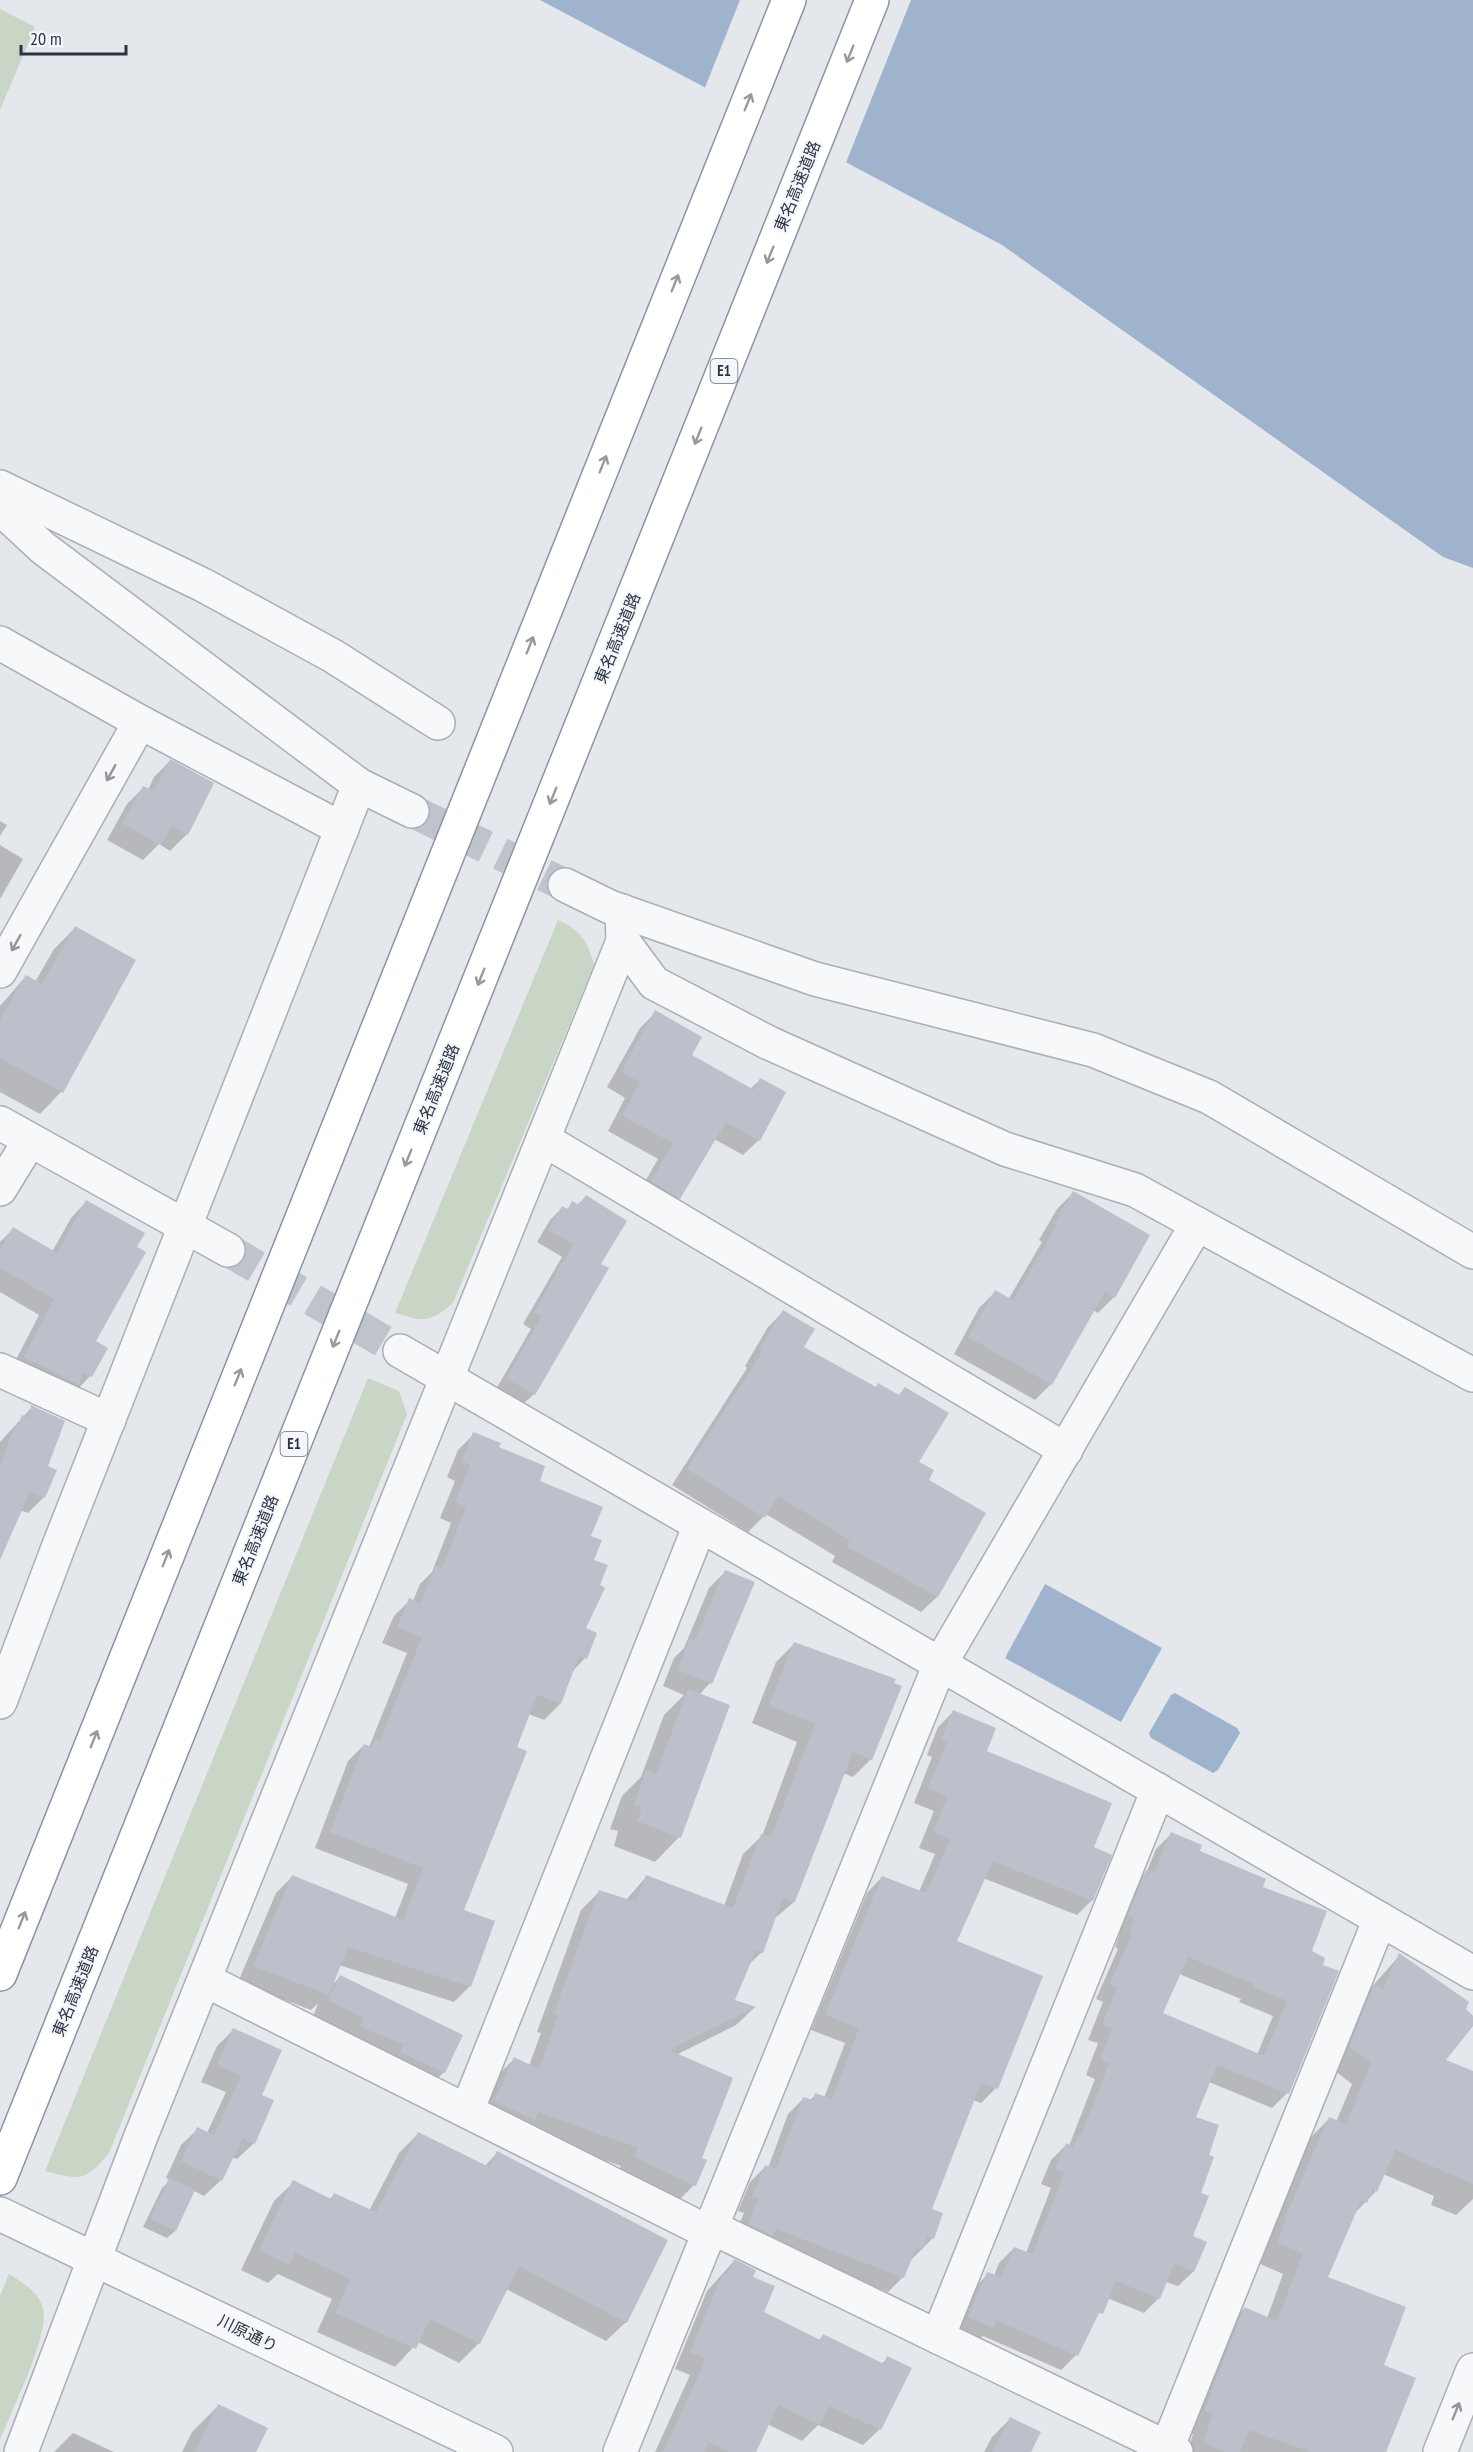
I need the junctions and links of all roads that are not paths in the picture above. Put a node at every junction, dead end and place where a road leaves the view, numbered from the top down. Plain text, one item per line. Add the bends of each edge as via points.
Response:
1 (789, 0) edge
2 (872, 0) edge
3 (0, 486) edge
4 (0, 508) edge
5 (0, 642) edge
6 (140, 722) junction
7 (438, 723) dead end
8 (359, 785) junction
9 (412, 811) tunnel mouth
10 (342, 829) junction
11 (565, 885) tunnel mouth
12 (622, 926) junction
13 (0, 971) edge
14 (0, 1123) edge
15 (543, 1139) junction
16 (30, 1140) junction
17 (0, 1189) edge
18 (1197, 1224) junction
19 (186, 1227) junction
20 (228, 1250) tunnel mouth
21 (1473, 1252) edge
22 (400, 1351) tunnel mouth
23 (0, 1371) edge
24 (1473, 1374) edge
25 (447, 1379) junction
26 (109, 1420) junction
27 (1066, 1450) junction
28 (700, 1525) junction
29 (940, 1664) junction
30 (0, 1702) edge
31 (1158, 1790) junction
32 (1380, 1919) junction
33 (1473, 1973) edge
34 (0, 1974) edge
35 (205, 1980) junction
36 (467, 2111) junction
37 (0, 2178) edge
38 (0, 2214) edge
39 (710, 2230) junction
40 (95, 2259) junction
41 (938, 2337) junction
42 (1473, 2370) edge
43 (1171, 2450) edge
44 (21, 2452) edge
45 (495, 2452) edge
46 (620, 2452) edge
47 (1440, 2452) edge

34 -> 1 highway
2 -> 37 highway, 東名高速道路 / E1
3 - 7 street via 203,585 333,656
4 - 8 street via 43,548
5 - 6 street
6 - 10 street
6 -> 13 street
8 - 9 street
8 - 10 street
10 - 19 street
11 - 12 street
12 - 15 street
12 - 18 street via 654,983 769,1043 1005,1149 1134,1190
12 - 21 street via 1092,1050 1209,1097
14 - 16 street
15 - 25 street
15 - 27 street
16 - 17 street
16 - 19 street
18 - 24 street
18 - 27 street
19 - 20 street
19 - 26 street
22 - 25 street
23 - 26 street
25 - 28 street
25 - 35 street
26 - 30 street
27 - 29 street
28 - 29 street
28 - 36 street
29 - 31 street
29 - 39 street
31 - 32 street
31 - 41 street
32 - 33 street
32 - 43 street
35 - 36 street
35 - 40 street
36 - 39 street
38 - 40 street, 川原通り
39 - 41 street
39 - 46 street
40 - 44 street
40 - 45 street, 川原通り
41 - 43 street
47 -> 42 street

